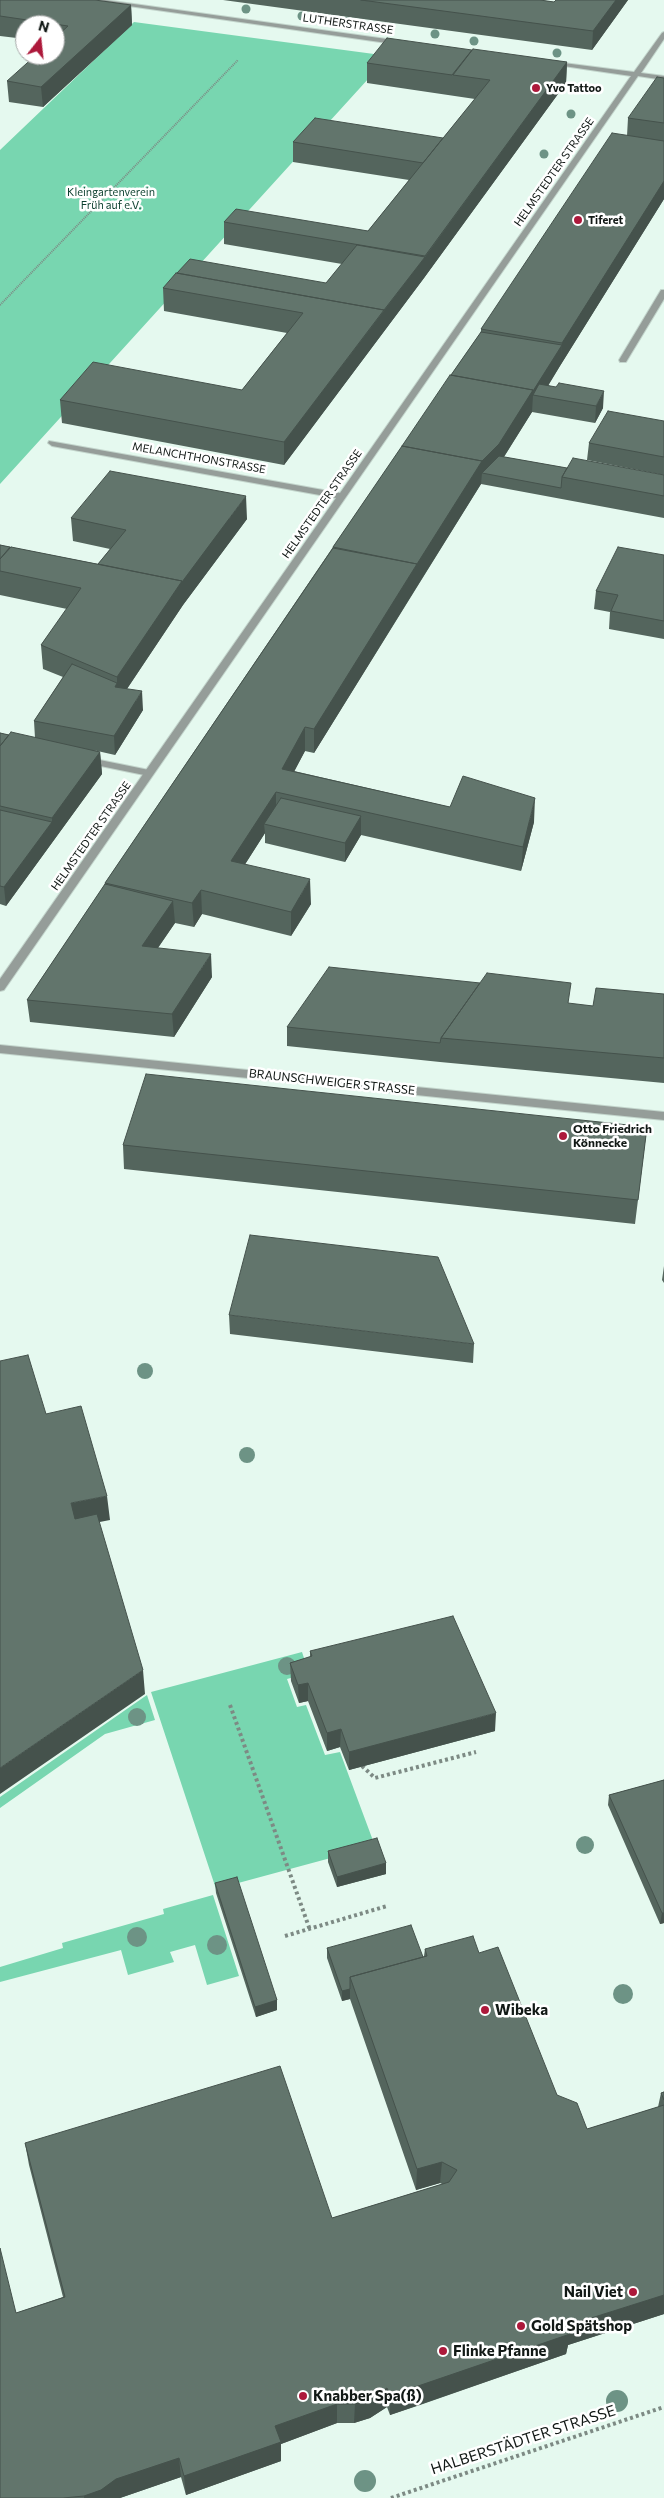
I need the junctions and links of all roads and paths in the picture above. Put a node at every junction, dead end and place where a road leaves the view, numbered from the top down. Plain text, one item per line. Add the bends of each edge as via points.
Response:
1 (90, 0) edge
2 (272, 26) junction
3 (664, 34) edge
4 (410, 44) edge
5 (538, 61) edge
6 (636, 74) junction
7 (664, 78) edge
8 (664, 292) edge
9 (0, 305) edge
10 (624, 360) dead end
11 (52, 443) dead end
12 (341, 496) junction
13 (71, 757) edge
14 (149, 773) junction
15 (0, 987) edge
16 (0, 1049) edge
17 (664, 1116) edge
18 (230, 1705) dead end
19 (476, 1752) dead end
20 (362, 1766) edge
21 (387, 1906) dead end
22 (310, 1930) junction
23 (285, 1936) dead end
24 (664, 2407) edge
25 (391, 2498) edge

1 - 2 street, LUTHERSTRASSE
2 - 4 street, LUTHERSTRASSE
2 - 9 path
3 - 6 street, HELMSTEDTER STRASSE
5 - 6 street
6 - 7 street
6 - 12 street, HELMSTEDTER STRASSE
8 - 10 street
11 - 12 street, MELANCHTHONSTRASSE
12 - 14 street, HELMSTEDTER STRASSE
13 - 14 street
14 - 15 street, HELMSTEDTER STRASSE
16 - 17 street, BRAUNSCHWEIGER STRASSE
18 - 22 path
19 - 20 path via 375,1778
21 - 22 path
22 - 23 path
24 - 25 path, HALBERSTÄDTER STRASSE

